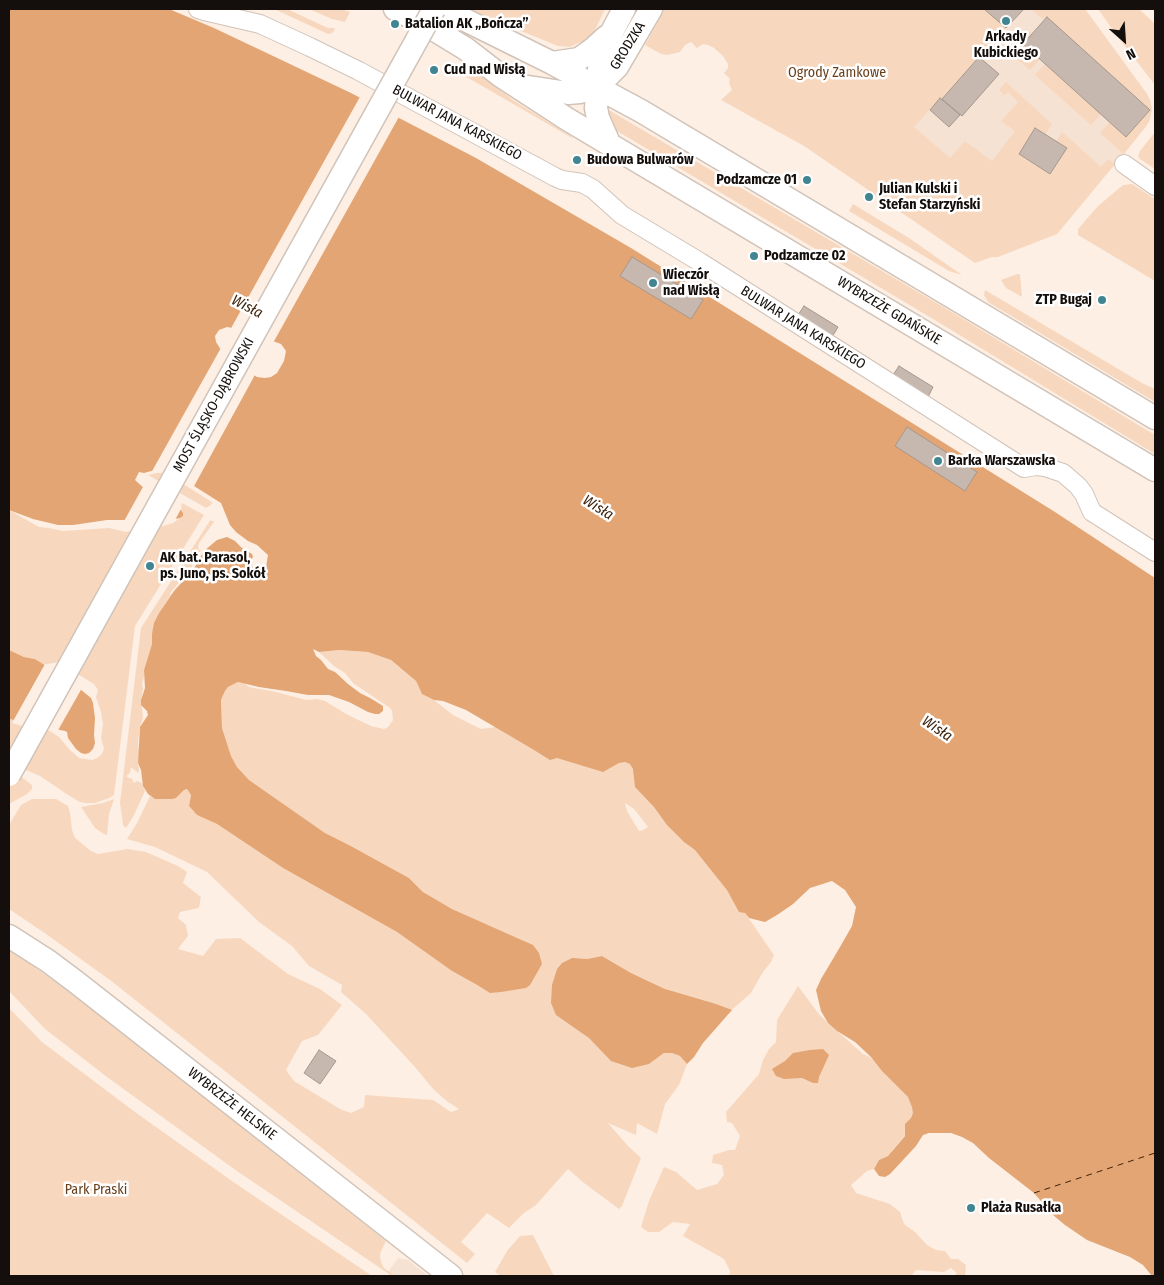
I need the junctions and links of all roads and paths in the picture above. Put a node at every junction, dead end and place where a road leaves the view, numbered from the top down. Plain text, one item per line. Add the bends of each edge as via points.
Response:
1 (198, 9) edge
2 (395, 9) edge
3 (434, 9) edge
4 (443, 9) edge
5 (624, 9) edge
6 (651, 9) edge
7 (614, 28) junction
8 (552, 63) junction
9 (516, 85) junction
10 (597, 87) junction
11 (609, 143) junction
12 (1124, 164) dead end
13 (1155, 186) edge
14 (1155, 418) edge
15 (1155, 470) edge
16 (1155, 552) edge
17 (9, 775) edge
18 (9, 936) edge
19 (451, 1276) edge

1 - 16 street, BULWAR JANA KARSKIEGO via 260,24 359,70 555,177 593,189 622,215 1024,468 1045,467 1062,473 1078,486 1092,512
2 - 9 main road, WYBRZEŻE GDAŃSKIE via 466,49
3 - 17 main road, MOST ŚLĄSKO-DĄBROWSKI, bridge
4 - 8 main road
5 - 7 main road
6 - 10 main road, GRODZKA via 617,67
7 - 8 main road via 584,56
7 - 10 main road via 600,58
8 - 10 main road
9 - 10 main road via 568,93
9 - 11 main road, WYBRZEŻE GDAŃSKIE
10 - 11 main road via 598,118
10 - 14 main road via 715,154
11 - 15 main road, WYBRZEŻE GDAŃSKIE
12 - 13 street
18 - 19 main road, WYBRZEŻE HELSKIE via 76,982

